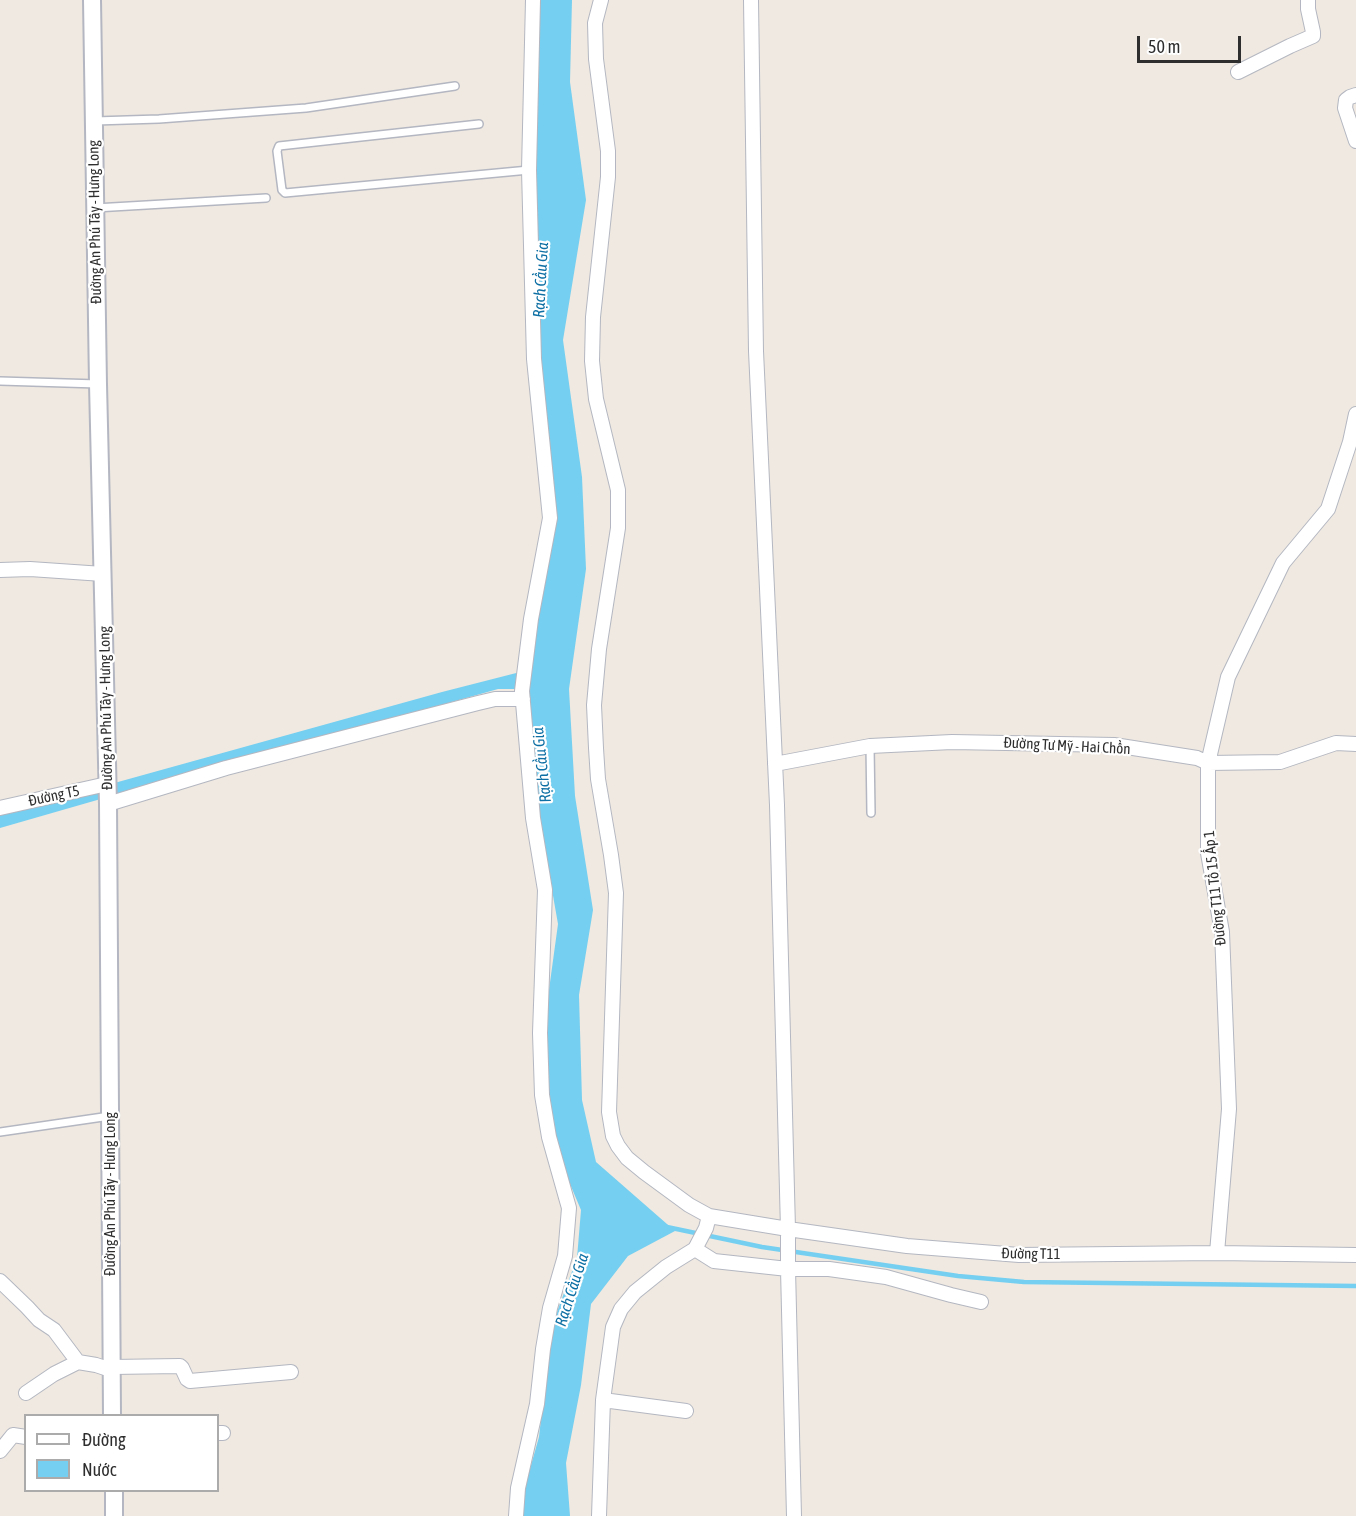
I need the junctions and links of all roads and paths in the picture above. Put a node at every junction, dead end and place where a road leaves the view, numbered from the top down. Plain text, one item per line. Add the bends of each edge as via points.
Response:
1 (92, 0) edge
2 (533, 0) edge
3 (601, 0) edge
4 (751, 0) edge
5 (1308, 0) edge
6 (1238, 72) dead end
7 (454, 86) dead end
8 (1356, 95) edge
9 (93, 121) junction
10 (479, 124) dead end
11 (1356, 141) edge
12 (529, 171) junction
13 (266, 198) dead end
14 (94, 208) junction
15 (0, 381) edge
16 (98, 384) junction
17 (1356, 414) edge
18 (0, 570) edge
19 (103, 574) junction
20 (523, 695) junction
21 (1356, 744) edge
22 (870, 746) junction
23 (1208, 763) junction
24 (775, 764) junction
25 (108, 796) junction
26 (0, 808) edge
27 (871, 813) dead end
28 (110, 1116) junction
29 (0, 1132) edge
30 (707, 1222) junction
31 (788, 1228) junction
32 (695, 1249) junction
33 (1217, 1253) junction
34 (1356, 1256) edge
35 (788, 1269) junction
36 (0, 1281) edge
37 (981, 1302) dead end
38 (78, 1362) junction
39 (111, 1368) junction
40 (291, 1372) dead end
41 (26, 1393) dead end
42 (603, 1400) junction
43 (686, 1411) dead end
44 (112, 1414) edge
45 (24, 1437) edge
46 (0, 1451) edge
47 (114, 1492) edge
48 (114, 1516) edge
49 (516, 1516) edge
50 (599, 1516) edge
51 (794, 1516) edge

1 - 9 street, Đường An Phú Tây - Hưng Long
2 - 12 street
3 - 30 street via 595,23 596,59 608,177 592,361 596,399 618,490 618,528 594,705 598,779 616,893 609,1112 613,1136 627,1158
4 - 24 street via 756,351
5 - 6 street via 1313,36
7 - 9 lane via 306,108
8 - 11 street via 1346,100 1345,108
9 - 14 street, Đường An Phú Tây - Hưng Long
10 - 12 lane via 279,146 282,190 285,193
12 - 20 street via 534,359 550,518 531,619
13 - 14 lane
14 - 16 street, Đường An Phú Tây - Hưng Long
15 - 16 lane
16 - 19 street, Đường An Phú Tây - Hưng Long
17 - 23 street, Đường T11 Tổ 15 Ấp 1 via 1328,509 1283,563 1228,677
18 - 19 street
19 - 25 street, Đường An Phú Tây - Hưng Long
20 - 25 street, Đường T5
20 - 49 street via 533,818 545,890 542,1095 568,1208 565,1256 550,1308
21 - 23 street, Đường Tư Mỹ - Hai Chồn via 1336,742 1280,762
22 - 23 street, Đường Tư Mỹ - Hai Chồn via 952,742 1114,745
22 - 24 street, Đường Tư Mỹ - Hai Chồn
22 - 27 lane
23 - 33 street, Đường T11 Tổ 15 Ấp 1 via 1208,853 1222,932 1229,1109
24 - 31 street
25 - 26 street, Đường T5
25 - 28 street, Đường An Phú Tây - Hưng Long
28 - 29 lane
28 - 39 street, Đường An Phú Tây - Hưng Long
30 - 31 street, Đường T11
30 - 32 street
31 - 33 street, Đường T11 via 1019,1256
31 - 35 street
32 - 35 street via 714,1261
32 - 42 street via 651,1279 621,1309 614,1327
33 - 34 street, Đường T11
35 - 37 street via 829,1269 886,1277
35 - 51 street
36 - 38 street via 54,1330
38 - 39 street
38 - 41 street
39 - 40 street via 180,1366 190,1381
39 - 44 street, Đường An Phú Tây - Hưng Long
42 - 43 street
42 - 50 street
45 - 46 street via 13,1435
47 - 48 street

